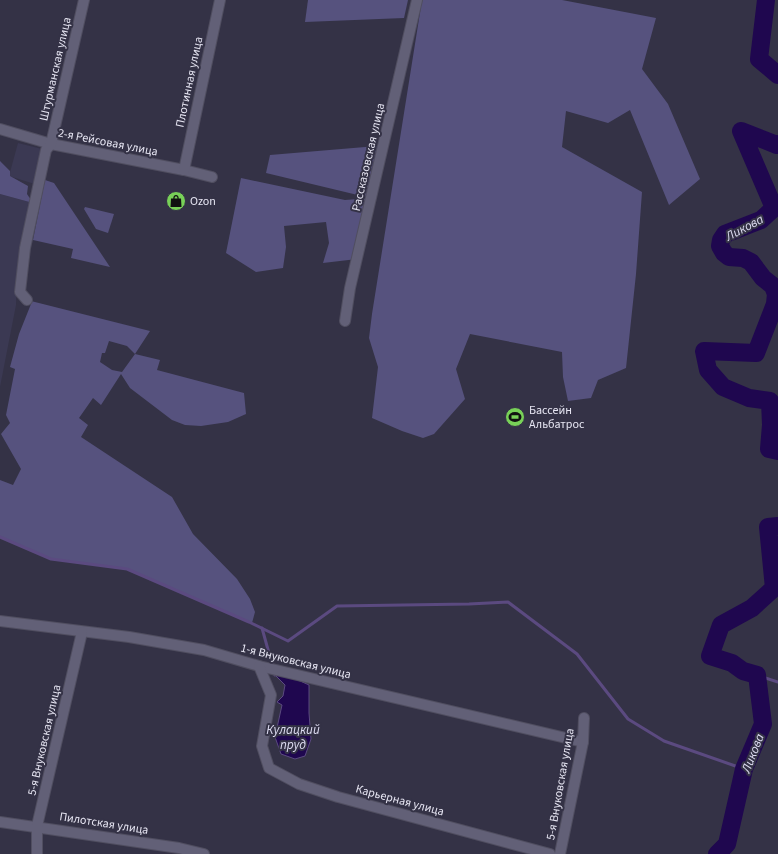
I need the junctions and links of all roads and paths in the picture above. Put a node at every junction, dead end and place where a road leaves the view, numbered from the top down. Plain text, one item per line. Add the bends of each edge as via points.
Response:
1 (84, 0) edge
2 (220, 0) edge
3 (417, 0) edge
4 (0, 129) edge
5 (51, 144) junction
6 (184, 170) junction
7 (212, 177) dead end
8 (28, 300) dead end
9 (345, 321) dead end
10 (0, 622) edge
11 (82, 632) junction
12 (259, 666) junction
13 (584, 718) dead end
14 (583, 742) junction
15 (0, 822) edge
16 (37, 826) junction
17 (37, 854) edge
18 (204, 854) edge
19 (550, 854) edge
20 (560, 854) edge

1 - 5 street, Штурманская улица
2 - 6 street, Плотинная улица
3 - 9 street, Рассказовская улица via 350,288
4 - 5 street, 2-я Рейсовая улица
5 - 6 street, 2-я Рейсовая улица
5 - 8 street, Штурманская улица via 46,150 25,248 20,292
6 - 7 street, 2-я Рейсовая улица
10 - 11 street, 1-я Внуковская улица
11 - 12 street, 1-я Внуковская улица via 204,650
11 - 16 street, 5-я Внуковская улица
12 - 14 street, 1-я Внуковская улица
12 - 19 street, Карьерная улица via 271,696 262,746 269,768 299,784 338,797
13 - 14 street, 5-я Внуковская улица
14 - 20 street, 5-я Внуковская улица
15 - 16 street, Пилотская улица
16 - 17 street, 5-я Внуковская улица
16 - 18 street, Пилотская улица

